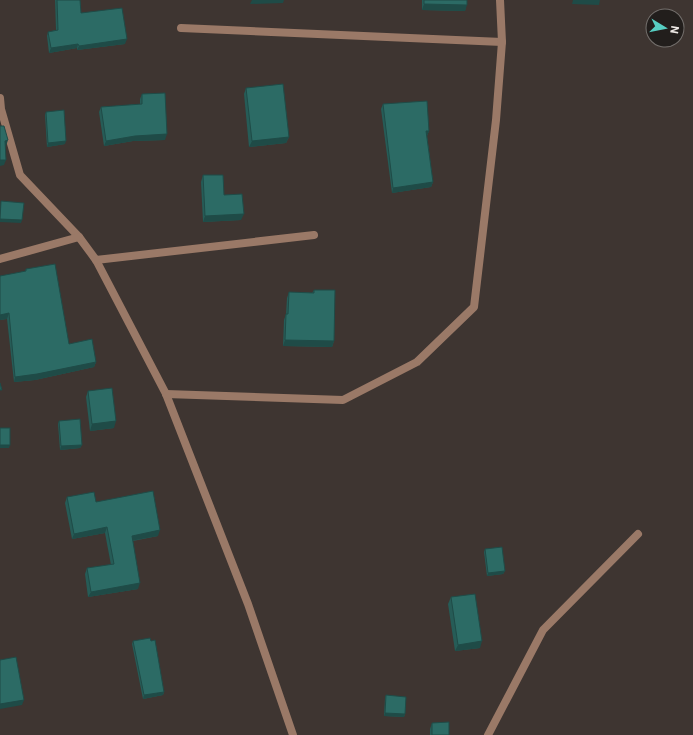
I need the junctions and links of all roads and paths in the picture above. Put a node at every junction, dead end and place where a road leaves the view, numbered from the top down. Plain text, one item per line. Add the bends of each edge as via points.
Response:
1 (500, 0) edge
2 (181, 28) dead end
3 (502, 42) junction
4 (0, 98) edge
5 (314, 235) dead end
6 (79, 237) junction
7 (0, 259) edge
8 (96, 260) junction
9 (166, 394) junction
10 (638, 534) dead end
11 (293, 735) edge
12 (488, 735) edge

1 - 3 street
2 - 3 street
3 - 9 street via 496,120 474,307 417,362 343,400
4 - 6 street via 20,175
5 - 8 street
6 - 7 street
6 - 8 street
8 - 9 street
9 - 11 street via 248,604
10 - 12 street via 543,630

